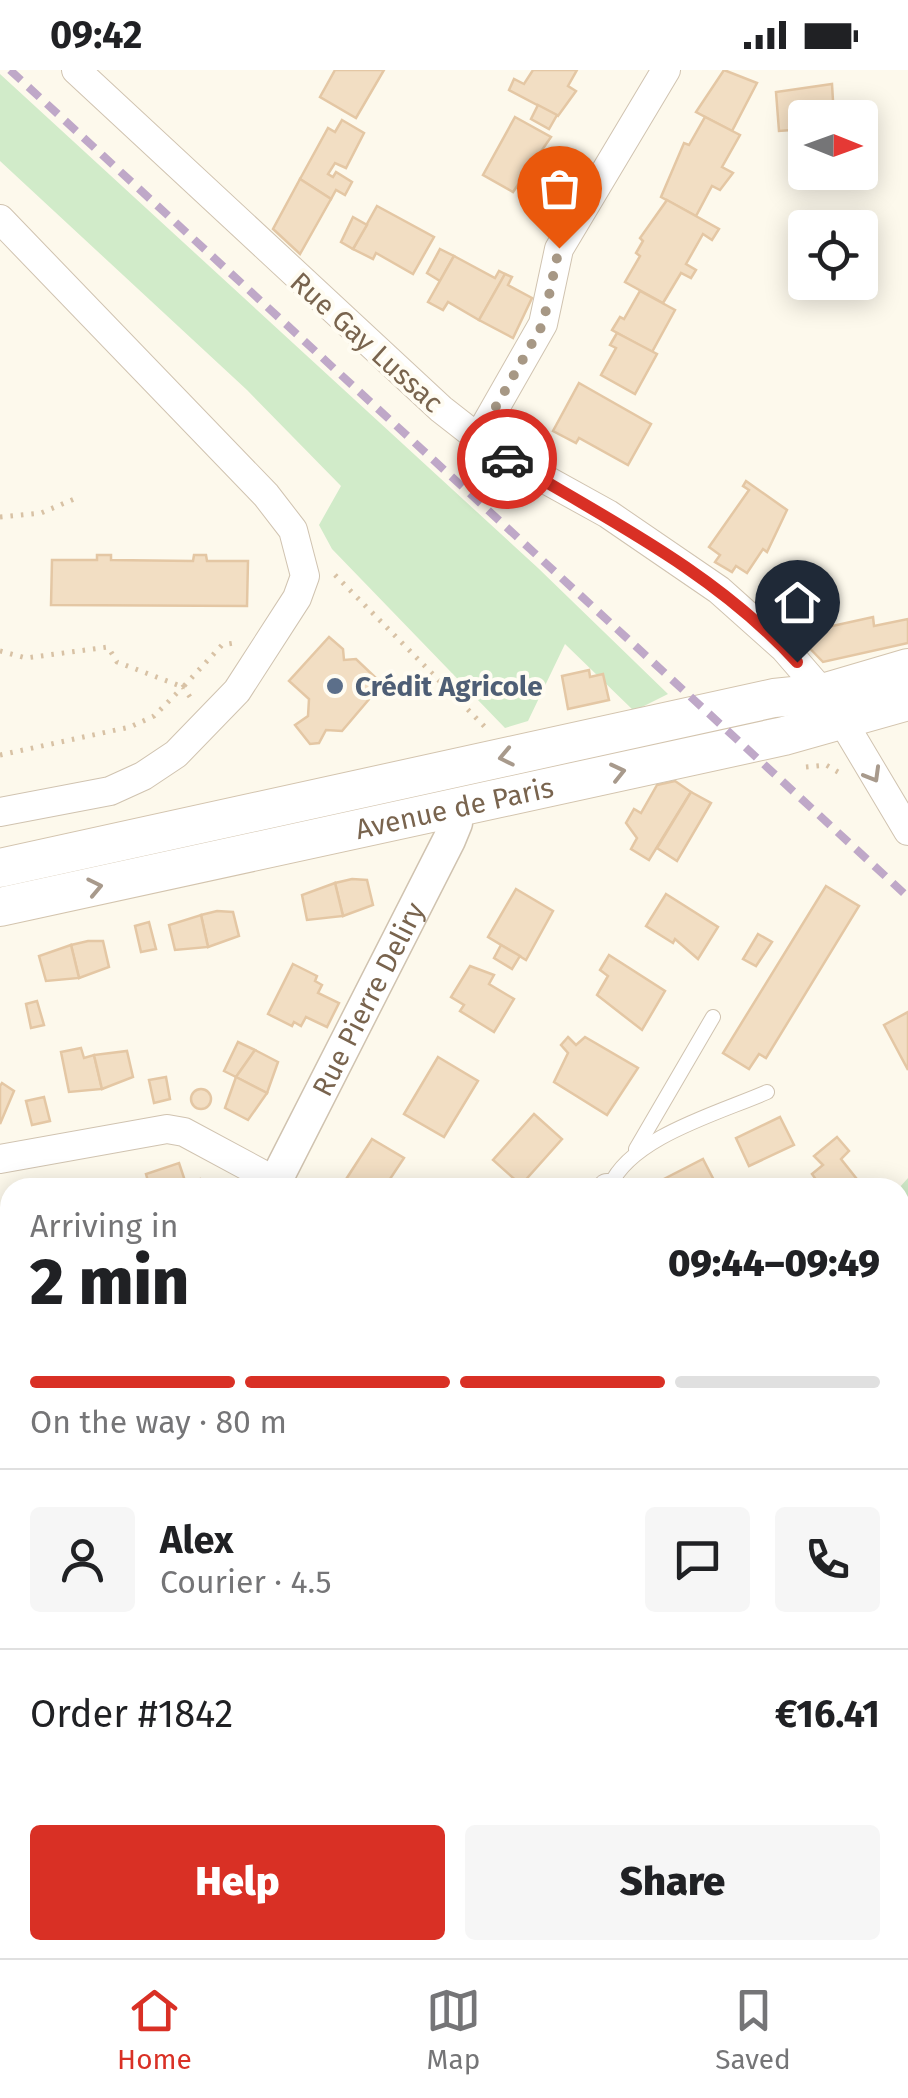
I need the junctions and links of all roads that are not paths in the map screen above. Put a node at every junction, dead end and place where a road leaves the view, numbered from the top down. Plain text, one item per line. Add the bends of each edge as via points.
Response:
1 (76, 70) edge
2 (666, 70) edge
3 (0, 219) edge
4 (478, 438) junction
5 (908, 668) edge
6 (908, 701) edge
7 (832, 705) junction
8 (454, 809) junction
9 (0, 812) edge
10 (908, 831) edge
11 (0, 868) edge
12 (0, 907) edge
13 (712, 1017) dead end
14 (767, 1092) dead end
15 (636, 1150) junction
16 (0, 1159) edge
17 (263, 1178) edge
18 (276, 1178) edge
19 (613, 1178) edge

1 - 4 street, Rue Gay Lussac via 372,348
2 - 4 street via 559,248 543,324
3 - 9 street via 266,495 293,530 304,576 238,692 144,776 110,791
4 - 7 street, Rue Gay Lussac via 608,514 718,590 784,648
5 - 7 main road, Avenue de Paris
6 - 7 main road, Avenue de Paris
8 -> 7 main road, Avenue de Paris via 784,736
7 -> 10 street, Rue Gay Lussac
7 -> 11 main road, Avenue de Paris via 774,698
12 -> 8 main road, Avenue de Paris
8 - 18 street, Rue Pierre Deliry via 449,840
13 - 15 lane
14 - 15 lane
15 - 19 lane
16 - 17 street via 167,1128

